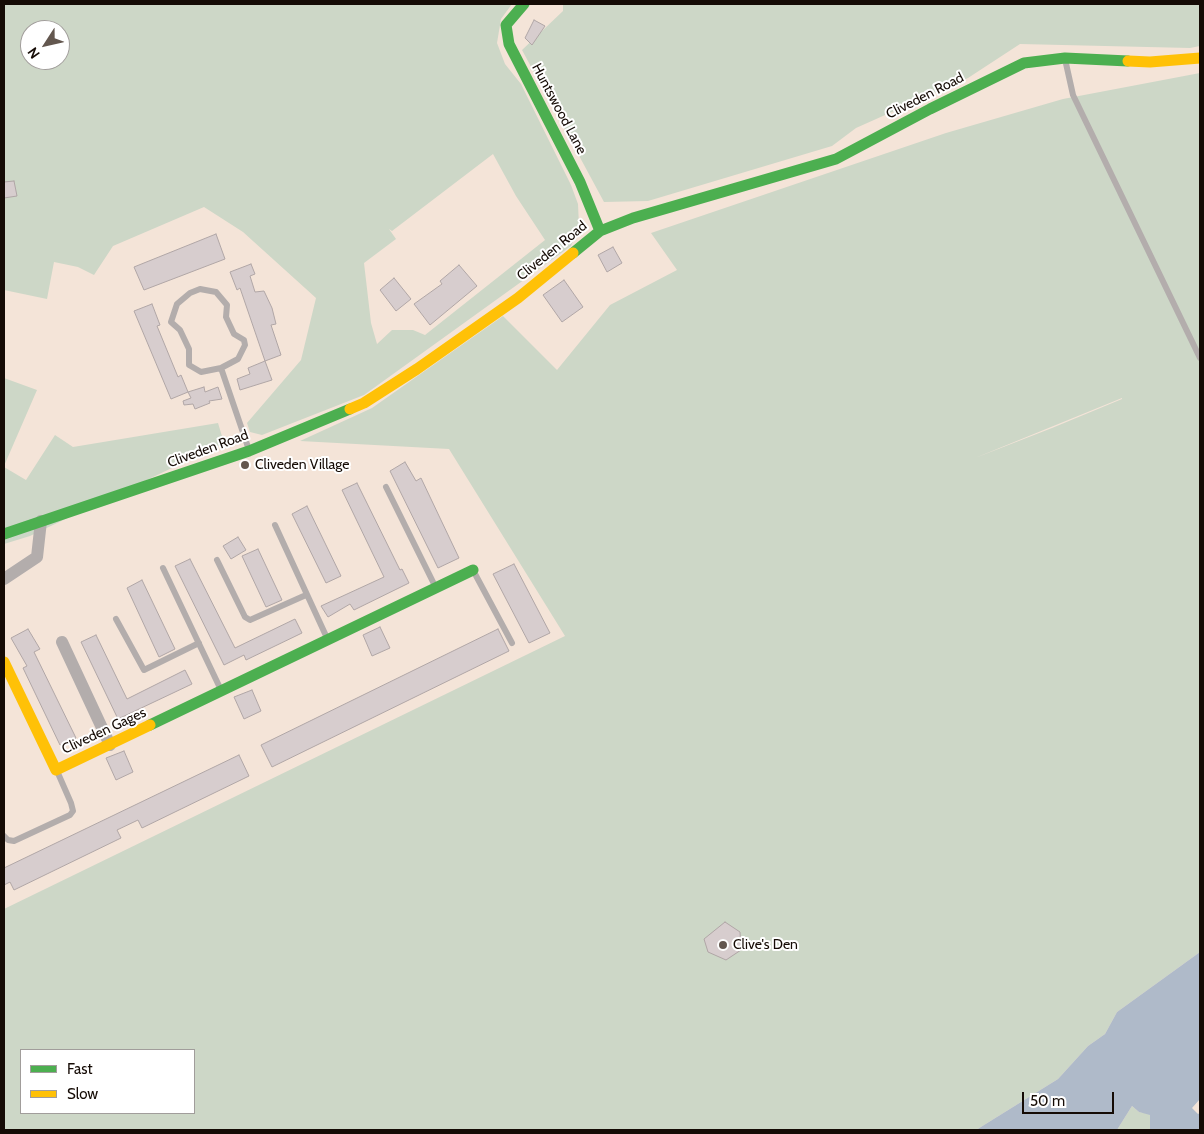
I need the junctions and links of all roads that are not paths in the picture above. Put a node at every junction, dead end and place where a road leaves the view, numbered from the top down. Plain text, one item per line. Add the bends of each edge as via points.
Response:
1 (524, 4) edge
2 (1065, 58) junction
3 (1200, 58) edge
4 (600, 231) junction
5 (1200, 358) edge
6 (221, 368) junction
7 (249, 451) junction
8 (386, 487) dead end
9 (41, 521) junction
10 (275, 525) dead end
11 (4, 534) edge
12 (216, 560) dead end
13 (163, 568) dead end
14 (473, 570) joint
15 (4, 580) edge
16 (436, 587) junction
17 (306, 595) junction
18 (116, 619) dead end
19 (327, 639) junction
20 (62, 642) dead end
21 (199, 643) junction
22 (512, 643) dead end
23 (4, 662) edge
24 (220, 692) junction
25 (110, 745) junction
26 (56, 770) junction
27 (4, 836) edge

1 - 4 street, Huntswood Lane via 506,25 509,44 580,182
2 - 3 street, Cliveden Road via 1150,62
2 - 4 street, Cliveden Road via 1024,62 836,159 633,218
2 - 5 lane via 1073,95
4 - 7 street, Cliveden Road via 518,298 364,403
6 - 6 lane via 201,372 188,365 189,349 180,330 171,322 177,304 200,289 216,292 227,305 226,317 234,334 244,340 238,360
6 - 7 lane
7 - 9 street, Cliveden Road
8 - 16 lane
9 - 11 street, Cliveden Road
9 - 15 street via 37,557
10 - 17 lane
12 - 17 lane via 245,617 250,620
13 - 21 lane
14 - 16 street, Cliveden Gages
14 - 22 lane
16 - 19 street, Cliveden Gages
17 - 19 lane
18 - 21 lane via 144,670
19 - 24 street, Cliveden Gages
20 - 25 street
21 - 24 lane
23 - 26 street, Cliveden Gages
24 - 25 street, Cliveden Gages
25 - 26 street, Cliveden Gages
26 - 27 lane via 71,803 73,810 70,815 14,840

